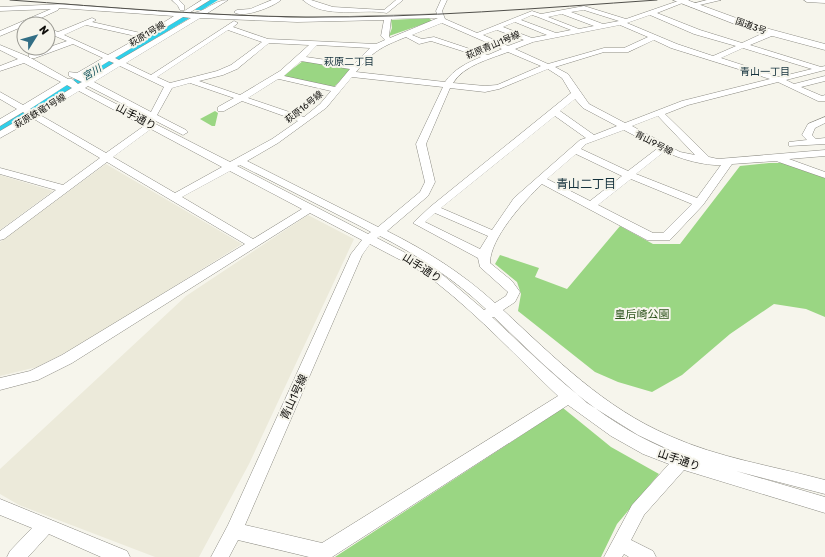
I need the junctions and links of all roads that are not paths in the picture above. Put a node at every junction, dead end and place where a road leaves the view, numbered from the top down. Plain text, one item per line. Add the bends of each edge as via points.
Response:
1 (175, 0) edge
2 (207, 0) edge
3 (225, 0) edge
4 (278, 0) edge
5 (306, 0) edge
6 (400, 0) edge
7 (444, 0) edge
8 (718, 0) edge
9 (807, 0) edge
10 (74, 1) edge
11 (825, 1) edge
12 (687, 2) edge
13 (64, 3) edge
14 (112, 9) junction
15 (0, 10) edge
16 (190, 10) junction
17 (205, 11) junction
18 (182, 12) junction
19 (562, 12) junction
20 (651, 13) junction
21 (387, 15) junction
22 (440, 15) junction
23 (43, 16) edge
24 (197, 16) junction
25 (540, 16) junction
26 (242, 18) junction
27 (516, 20) junction
28 (624, 22) junction
29 (85, 23) junction
30 (498, 27) junction
31 (605, 27) junction
32 (16, 28) edge
33 (228, 28) junction
34 (580, 31) junction
35 (0, 34) edge
36 (405, 34) junction
37 (475, 34) junction
38 (771, 34) junction
39 (58, 35) joint
40 (554, 35) junction
41 (146, 36) junction
42 (653, 38) junction
43 (0, 40) edge
44 (390, 40) junction
45 (531, 40) junction
46 (267, 41) junction
47 (72, 42) junction
48 (314, 44) junction
49 (451, 44) junction
50 (825, 45) edge
51 (377, 46) junction
52 (745, 46) junction
53 (0, 47) edge
54 (508, 48) junction
55 (488, 57) junction
56 (29, 58) junction
57 (715, 58) junction
58 (301, 59) junction
59 (113, 61) junction
60 (549, 66) junction
61 (822, 68) edge
62 (0, 69) edge
63 (353, 70) junction
64 (279, 77) junction
65 (151, 78) junction
66 (825, 78) edge
67 (777, 79) junction
68 (191, 81) junction
69 (78, 82) junction
70 (169, 86) junction
71 (446, 86) junction
72 (792, 87) junction
73 (338, 90) junction
74 (576, 94) junction
75 (0, 95) edge
76 (240, 98) junction
77 (823, 98) edge
78 (825, 108) edge
79 (221, 109) dead end
80 (28, 112) junction
81 (555, 112) junction
82 (659, 112) junction
83 (152, 120) junction
84 (305, 120) junction
85 (825, 120) edge
86 (0, 123) edge
87 (623, 127) junction
88 (0, 135) edge
89 (593, 138) junction
90 (825, 141) edge
91 (814, 142) junction
92 (792, 144) dead end
93 (663, 148) junction
94 (576, 150) junction
95 (825, 154) edge
96 (108, 158) junction
97 (777, 158) junction
98 (707, 161) junction
99 (729, 161) junction
100 (236, 163) junction
101 (0, 171) edge
102 (629, 175) junction
103 (825, 176) edge
104 (542, 180) junction
105 (65, 189) junction
106 (175, 198) junction
107 (699, 203) junction
108 (591, 206) junction
109 (311, 208) junction
110 (434, 210) junction
111 (374, 235) junction
112 (494, 235) junction
113 (0, 236) edge
114 (254, 244) junction
115 (484, 256) junction
116 (495, 310) junction
117 (484, 317) junction
118 (0, 384) edge
119 (568, 397) junction
120 (683, 456) junction
121 (825, 487) edge
122 (825, 505) edge
123 (0, 508) edge
124 (46, 525) junction
125 (234, 531) junction
126 (617, 550) edge
127 (323, 555) edge
128 (116, 556) edge
129 (16, 557) edge
130 (220, 557) edge
131 (647, 557) edge

1 - 18 street via 181,5
2 - 16 street
3 - 17 street, 萩原1号線
4 - 17 street via 242,12
5 - 21 street via 326,9 353,7
6 - 21 street
7 - 22 street
8 - 12 street, 萩原青山1号線
9 - 11 street
10 - 13 street
10 - 18 street
12 - 20 street, 萩原青山1号線
12 - 38 highway, 国道3号
12 - 50 highway, 国道3号 via 760,27
13 - 14 street
13 - 15 street
13 - 23 street
14 - 18 street
14 - 29 street
16 - 17 street
16 - 18 street
17 - 24 street, 萩原1号線
18 - 24 street
18 - 41 street
19 - 25 street
19 - 28 street via 584,8
19 - 31 street
20 - 28 street, 萩原青山1号線
20 - 52 street via 697,32
21 - 22 street
21 - 26 street via 297,20
21 - 44 street via 385,36
22 - 36 street, 萩原16号線
22 - 37 street, 青山9号線
24 - 26 street
24 - 59 street, 萩原1号線
25 - 27 street via 532,13
25 - 34 street
26 - 33 street
27 - 30 street
27 - 40 street
28 - 31 street, 萩原青山1号線
28 - 42 street
29 - 39 street
29 - 41 street
30 - 37 street
30 - 45 street
31 - 34 street, 萩原青山1号線
32 - 35 street
33 - 46 street
33 - 65 street
34 - 40 street, 萩原青山1号線
36 - 44 street, 萩原16号線
36 - 49 street via 422,42 431,38
37 - 49 street
37 - 54 street, 青山9号線
38 - 50 highway, 国道3号
38 - 52 street
39 - 47 street
40 - 45 street, 萩原青山1号線
41 - 59 street
42 - 57 street
42 - 60 street via 625,50 604,50
43 - 56 street, 山手通り
44 - 51 street, 萩原16号線
45 - 54 street, 萩原青山1号線
46 - 48 street
46 - 68 street via 234,67
47 - 56 street
47 - 59 street
48 - 51 street
48 - 58 street
49 - 55 street
51 - 63 street, 萩原16号線
52 - 57 street
52 - 61 street
53 - 56 street, 山手通り
54 - 55 street, 萩原青山1号線
54 - 60 street, 青山9号線
55 - 71 street, 萩原青山1号線 via 454,75
56 - 62 street
56 - 69 street, 山手通り
57 - 67 street
58 - 63 street
58 - 64 street
59 - 65 street
59 - 69 street
59 - 69 street, 萩原1号線
60 - 71 street via 498,87 472,89
60 - 74 street, 青山9号線 via 565,76
61 - 67 street
63 - 71 street
63 - 73 street, 萩原16号線
64 - 73 street
64 - 76 street
65 - 70 street
66 - 72 street
67 - 72 street
67 - 82 street
68 - 70 street
68 - 76 street
69 - 80 street, 萩原鉄竜1号線
69 - 83 street, 山手通り
70 - 83 street
71 - 111 street, 萩原青山1号線 via 421,144 430,182 424,194
72 - 77 street
73 - 84 street, 萩原16号線
74 - 81 street
74 - 87 street, 青山9号線 via 586,106
75 - 80 street
76 - 79 street
76 - 84 street
77 - 78 street
80 - 86 street
80 - 88 street, 萩原鉄竜1号線
80 - 96 street
81 - 89 street
81 - 110 street
82 - 87 street
82 - 98 street
83 - 96 street
83 - 100 street, 山手通り
84 - 100 street, 萩原16号線
85 - 91 street via 811,126 807,135
87 - 89 street
87 - 93 street, 青山9号線
89 - 94 street via 583,142
90 - 91 street
91 - 92 street
93 - 98 street, 青山9号線
93 - 102 street
94 - 102 street
94 - 104 street
95 - 97 street
96 - 105 street
96 - 106 street
97 - 99 street, 青山9号線
97 - 103 street, 青山9号線
98 - 99 street, 青山9号線
99 - 107 street
100 - 106 street, 萩原16号線
100 - 109 street, 山手通り
100 - 111 street, 山手通り
101 - 105 street
102 - 107 street
102 - 108 street
104 - 108 street
104 - 112 street via 518,200
105 - 113 street
106 - 114 street
107 - 108 street via 666,237 651,237
109 - 111 street, 山手通り
109 - 114 street
110 - 112 street
110 - 115 street via 418,223
111 - 116 street, 山手通り via 403,243 435,262 457,277
111 - 117 street, 山手通り via 427,271
111 - 125 street, 青山1号線 via 357,254
112 - 115 street
114 - 118 street via 67,359 33,376
115 - 116 street via 484,264 514,292 511,299
116 - 117 street
116 - 120 street, 山手通り via 591,398
117 - 119 street, 山手通り
119 - 120 street, 山手通り via 616,432 648,449
119 - 127 street
120 - 121 street, 山手通り
120 - 122 street, 山手通り
120 - 126 street via 638,510
123 - 124 street
124 - 128 street
124 - 129 street
125 - 127 street
125 - 130 street, 青山1号線
126 - 131 street

